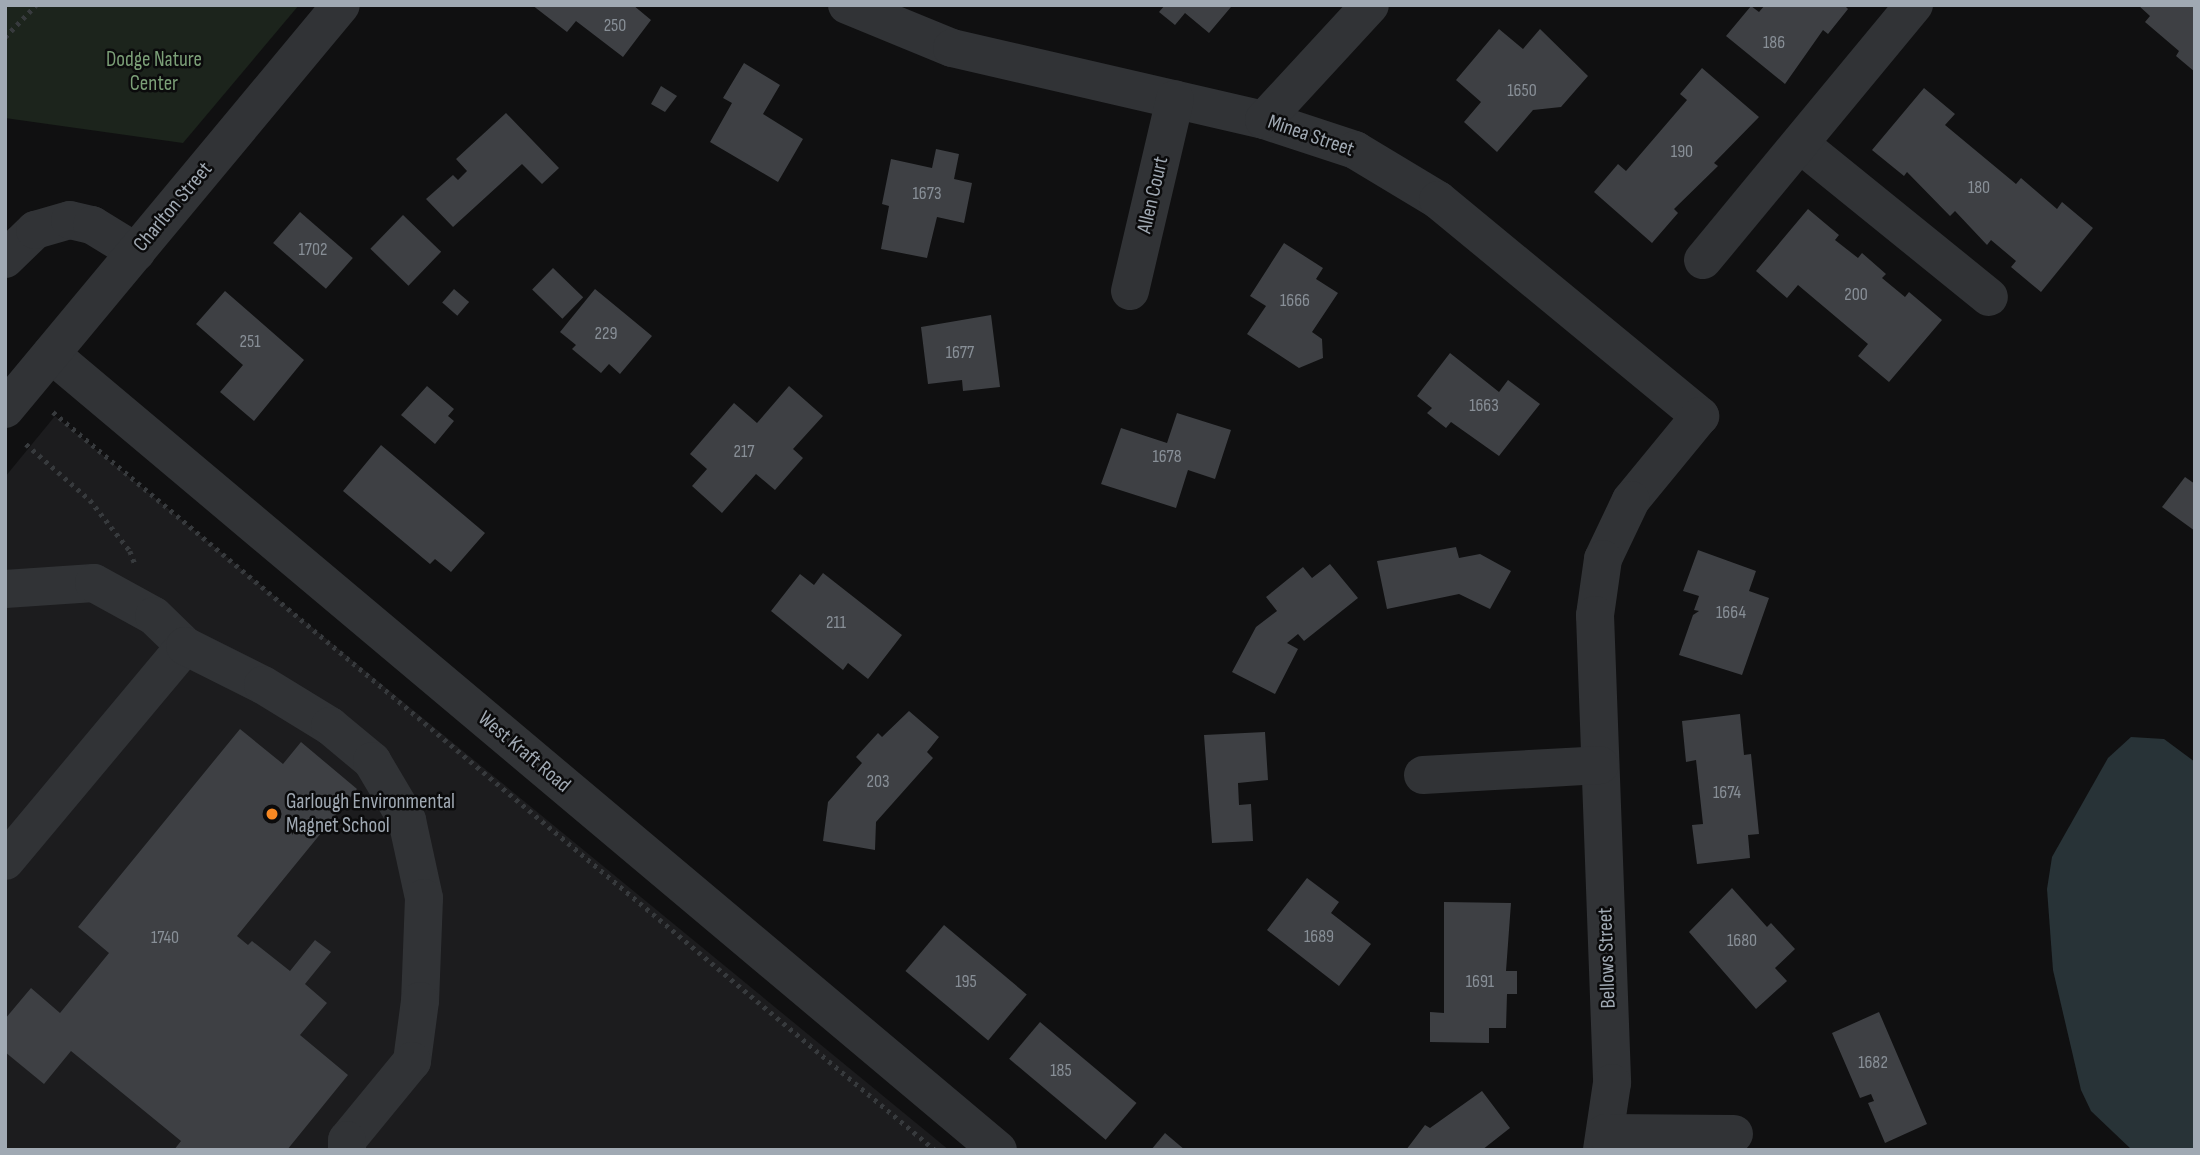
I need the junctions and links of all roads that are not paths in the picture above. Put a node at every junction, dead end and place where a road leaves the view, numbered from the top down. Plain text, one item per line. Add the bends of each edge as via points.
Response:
1 (341, 5) edge
2 (847, 5) edge
3 (1370, 5) edge
4 (1914, 5) edge
5 (1175, 99) junction
6 (1264, 120) junction
7 (1800, 144) junction
8 (136, 252) junction
9 (5, 259) edge
10 (1703, 260) dead end
11 (1130, 291) dead end
12 (1989, 297) dead end
13 (51, 354) junction
14 (5, 409) edge
15 (1700, 416) joint
16 (5, 589) edge
17 (185, 646) junction
18 (1600, 765) junction
19 (1423, 775) dead end
20 (5, 861) edge
21 (1734, 1134) dead end
22 (1604, 1142) edge
23 (347, 1150) edge
24 (998, 1150) edge

1 - 8 street, Charlton Street
2 - 5 street, Minea Street via 952,48
3 - 6 street
4 - 7 street
5 - 6 street, Minea Street
5 - 11 street, Allen Court
6 - 15 street, Minea Street via 1355,150 1438,200
7 - 10 street
7 - 12 street
8 - 9 street via 92,225 70,220 35,230
8 - 13 street, Charlton Street
13 - 14 street, Charlton Street
13 - 24 street, West Kraft Road
15 - 18 street, Bellows Street via 1631,500 1603,559 1595,615
16 - 17 street via 94,583 154,616
17 - 20 street
17 - 23 street via 263,685 330,726 372,761 407,820 424,898 412,1061 348,1140
18 - 19 street
18 - 22 street, Bellows Street via 1612,1083
21 - 22 street

